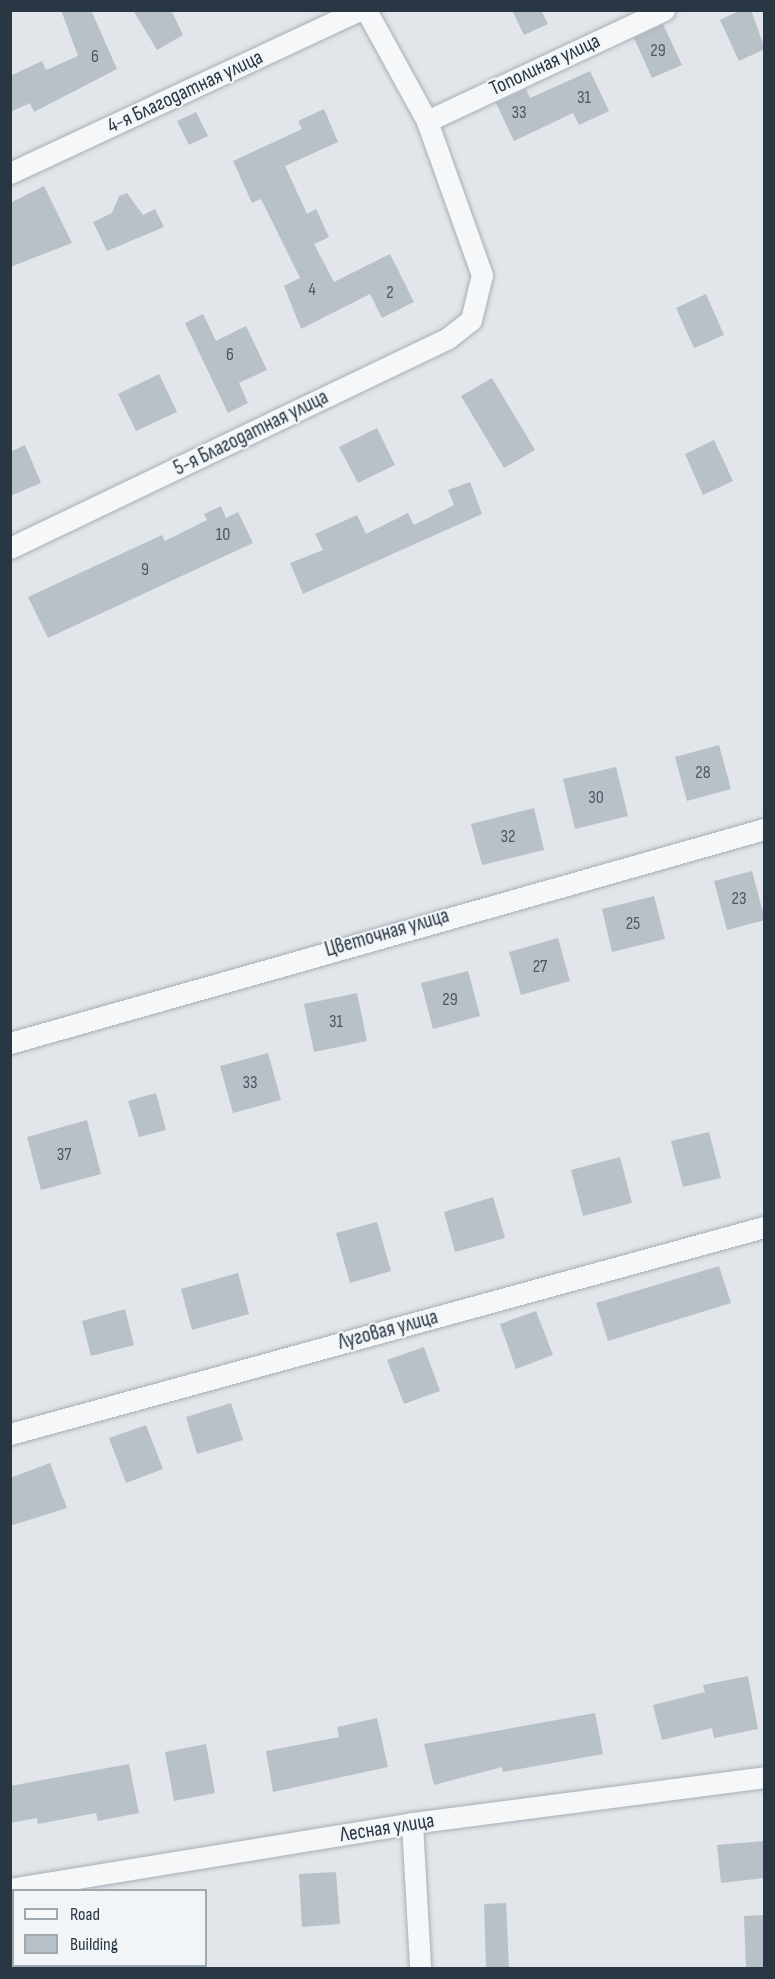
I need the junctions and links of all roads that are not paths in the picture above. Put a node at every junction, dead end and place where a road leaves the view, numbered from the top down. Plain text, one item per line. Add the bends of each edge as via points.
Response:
1 (359, 10) edge
2 (366, 10) edge
3 (664, 10) edge
4 (427, 121) junction
5 (10, 173) edge
6 (10, 548) edge
7 (765, 829) edge
8 (10, 1043) edge
9 (765, 1227) edge
10 (10, 1434) edge
11 (765, 1777) edge
12 (412, 1823) junction
13 (17, 1889) edge
14 (420, 1968) edge

1 - 5 street, 4-я Благодатная улица
2 - 4 street
3 - 4 street, Тополиная улица
4 - 6 street, 5-я Благодатная улица via 482,275 479,303 471,320 448,339
7 - 8 street, Цветочная улица
9 - 10 street, Луговая улица
11 - 12 street, Лесная улица
12 - 13 street, Лесная улица
12 - 14 street

